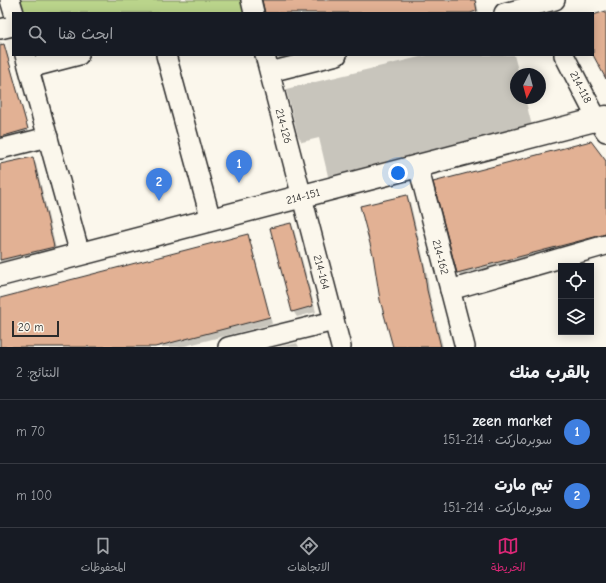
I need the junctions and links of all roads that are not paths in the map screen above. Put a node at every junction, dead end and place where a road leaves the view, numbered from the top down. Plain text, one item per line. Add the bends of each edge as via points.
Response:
1 (10, 0) edge
2 (543, 4) edge
3 (14, 12) edge
4 (508, 12) edge
5 (12, 26) edge
6 (0, 30) edge
7 (70, 56) edge
8 (166, 56) edge
9 (329, 56) edge
10 (565, 56) edge
11 (27, 61) edge
12 (268, 64) edge
13 (603, 123) edge
14 (48, 137) junction
15 (0, 149) edge
16 (418, 166) junction
17 (302, 196) junction
18 (211, 220) junction
19 (606, 245) edge
20 (80, 254) junction
21 (0, 275) edge
22 (450, 290) junction
23 (334, 321) junction
24 (228, 347) edge
25 (341, 347) edge
26 (465, 347) edge

1 - 3 street
2 - 4 street
5 - 6 street
7 - 11 street
8 - 18 street
9 - 12 street
10 - 13 street, 214-118
11 - 14 street
12 - 17 street, 214-126
13 - 16 street, 214-151
14 - 15 street
14 - 20 street
16 - 17 street, 214-151
16 - 22 street, 214-162
17 - 18 street, 214-151
17 - 23 street, 214-164
18 - 20 street, 214-151
19 - 22 street
20 - 21 street, 214-151
22 - 26 street, 214-162
23 - 24 street
23 - 25 street, 214-164

